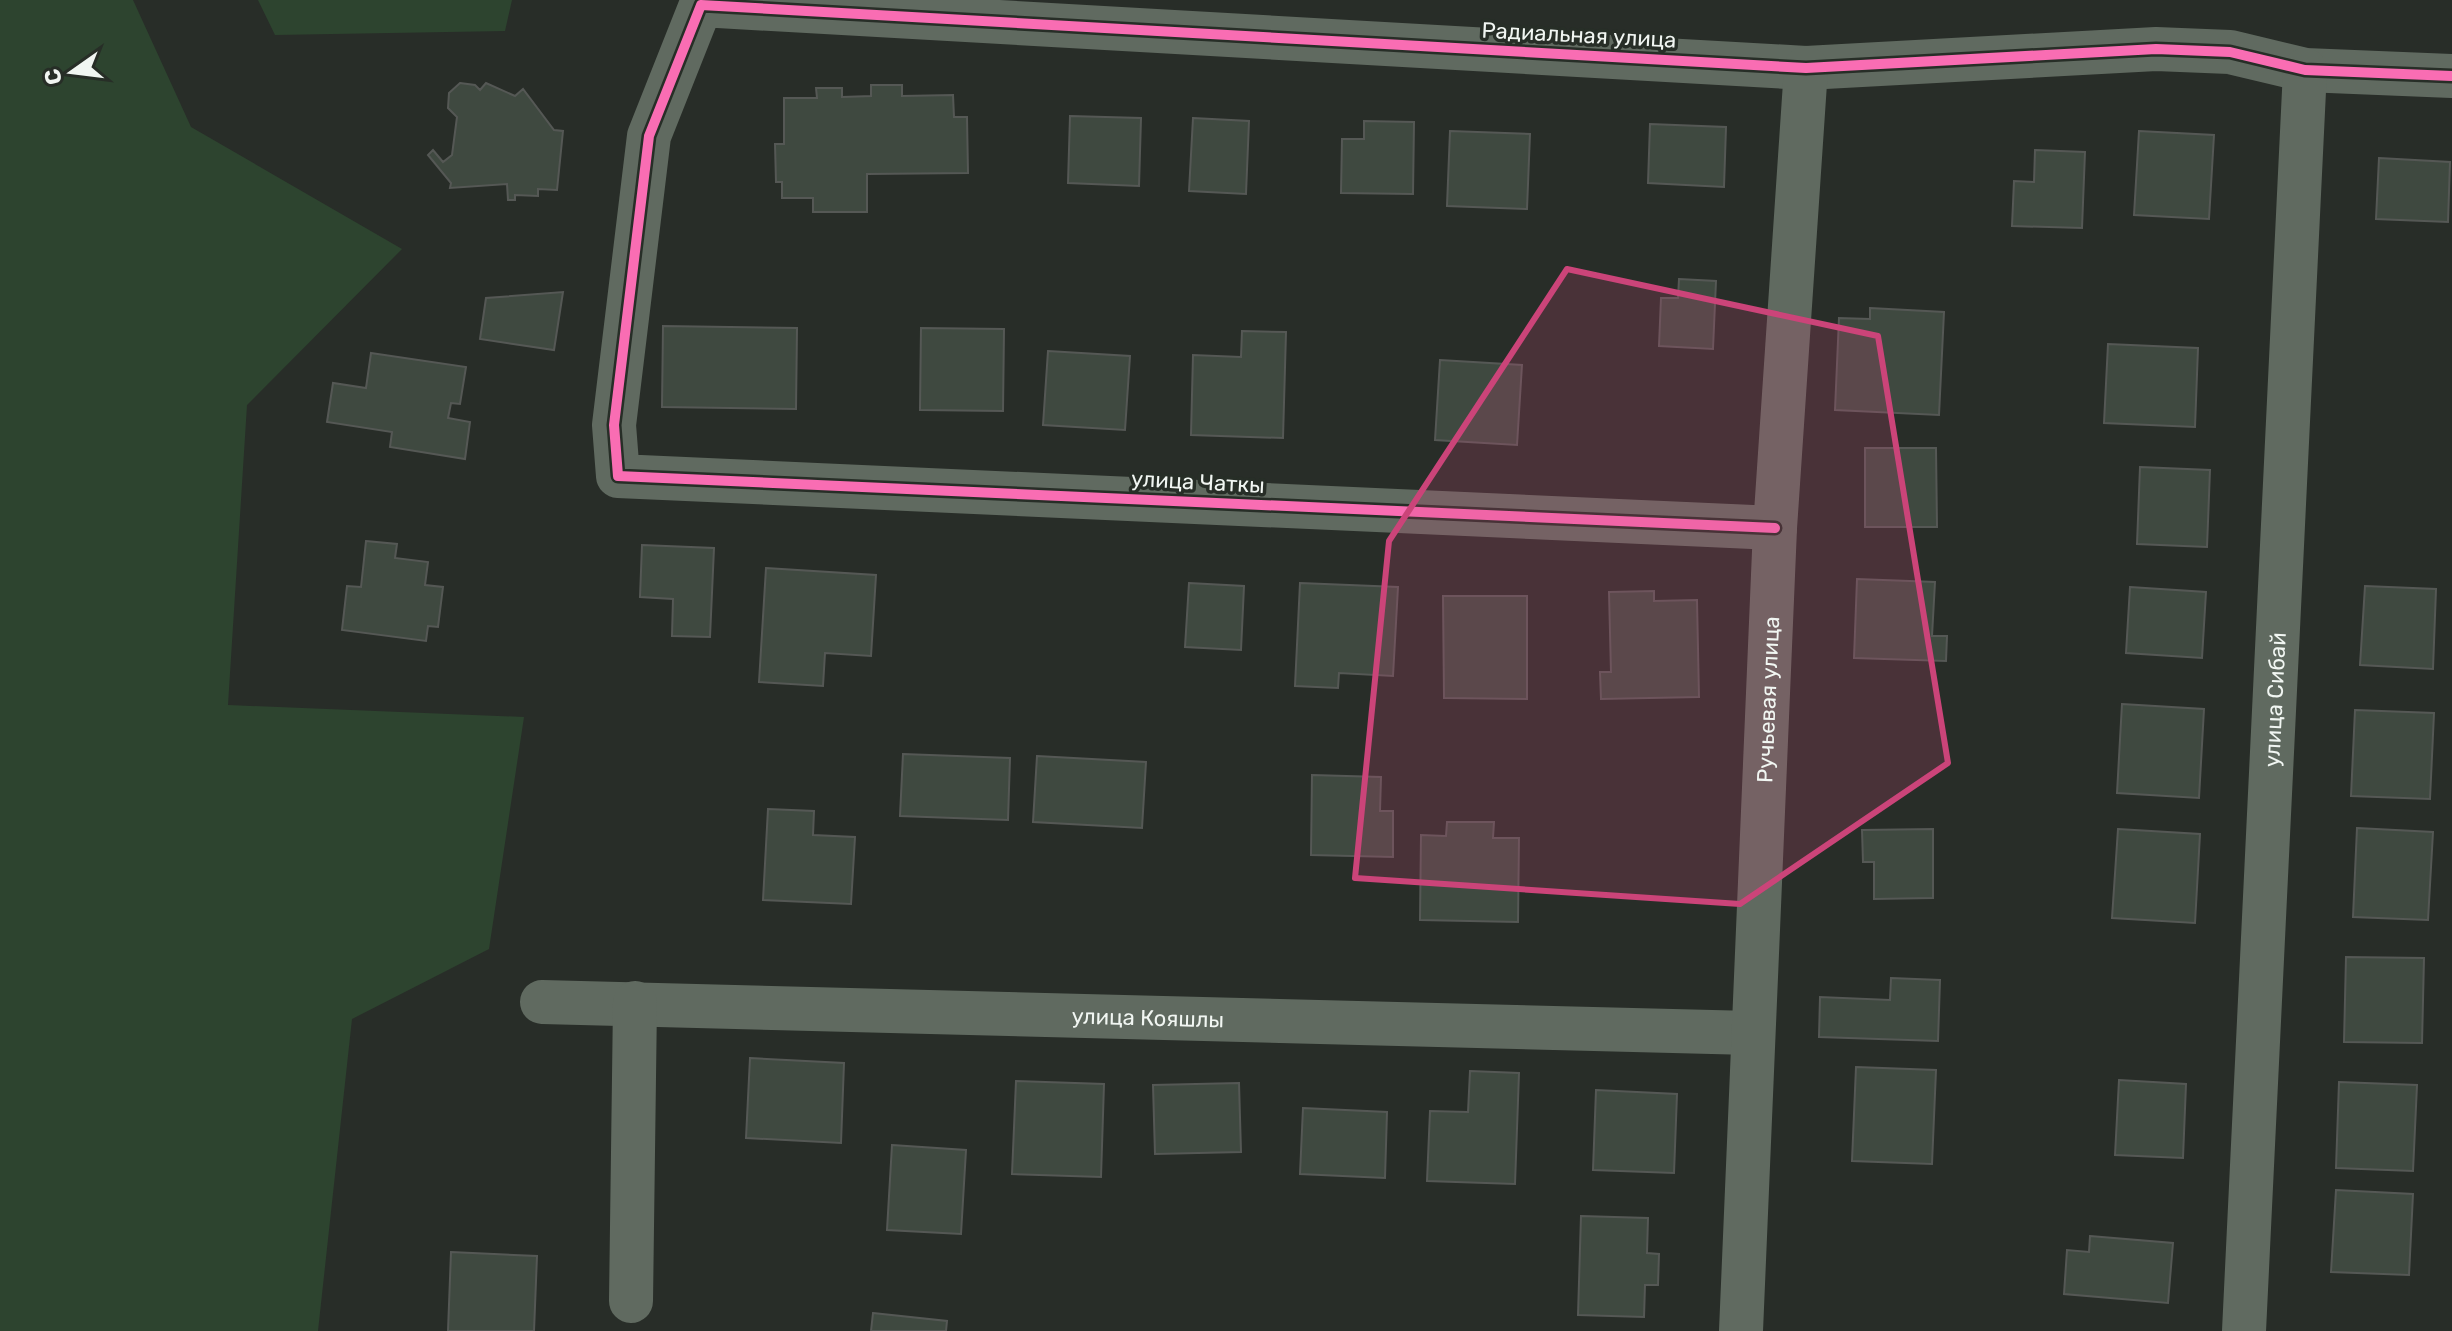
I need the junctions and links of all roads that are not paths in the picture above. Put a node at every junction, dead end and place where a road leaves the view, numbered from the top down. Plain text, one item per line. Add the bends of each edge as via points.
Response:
1 (1806, 68) junction
2 (2305, 70) junction
3 (2452, 76) edge
4 (618, 476) joint
5 (1775, 528) junction
6 (542, 1002) dead end
7 (635, 1003) junction
8 (1752, 1033) junction
9 (631, 1301) dead end
10 (1741, 1331) edge
11 (2244, 1331) edge

1 - 2 street, Радиальная улица via 2156,49 2230,52
1 - 4 street, Радиальная улица via 701,5 649,136 614,425
1 - 5 street, Ручьевая улица
2 - 3 street, Радиальная улица
2 - 11 street, улица Сибай
4 - 5 street, улица Чаткы
5 - 8 street, Ручьевая улица
6 - 7 street, улица Кояшлы
7 - 8 street, улица Кояшлы
7 - 9 street
8 - 10 street, Ручьевая улица

